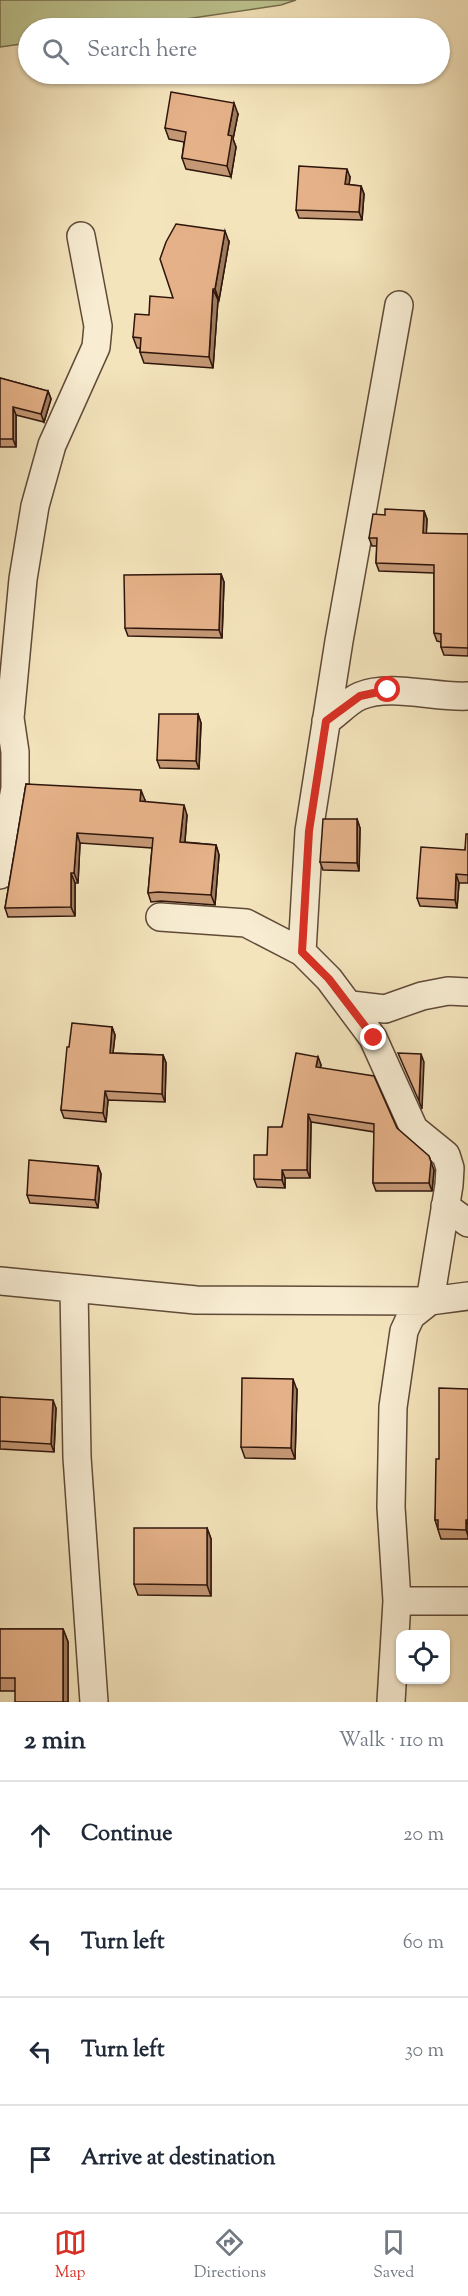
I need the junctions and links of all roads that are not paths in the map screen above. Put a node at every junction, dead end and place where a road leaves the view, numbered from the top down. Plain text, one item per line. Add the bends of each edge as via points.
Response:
1 (81, 236) dead end
2 (399, 305) dead end
3 (468, 696) edge
4 (326, 721) junction
5 (0, 875) edge
6 (160, 917) dead end
7 (302, 952) junction
8 (468, 992) edge
9 (351, 1005) junction
10 (385, 1009) junction
11 (374, 1038) junction
12 (445, 1206) junction
13 (468, 1223) edge
14 (0, 1281) edge
15 (74, 1289) junction
16 (468, 1296) edge
17 (430, 1301) junction
18 (397, 1601) junction
19 (468, 1601) edge
20 (94, 1702) edge
21 (391, 1702) edge

1 - 5 street via 98,326 96,347 52,445 35,506 23,579 9,718 15,752 15,788
2 - 4 street
3 - 4 street via 388,690 360,696
4 - 7 street via 309,831
6 - 7 street via 246,923
7 - 9 street
8 - 10 street via 422,996
9 - 10 street
9 - 11 street
10 - 11 street
11 - 12 street via 414,1129 446,1155 450,1168
12 - 13 street
12 - 17 street
14 - 15 street
15 - 17 street via 196,1300
15 - 20 street via 77,1457
16 - 17 street
17 - 18 street via 411,1316 404,1331 393,1407 391,1507
18 - 19 street
18 - 21 street

